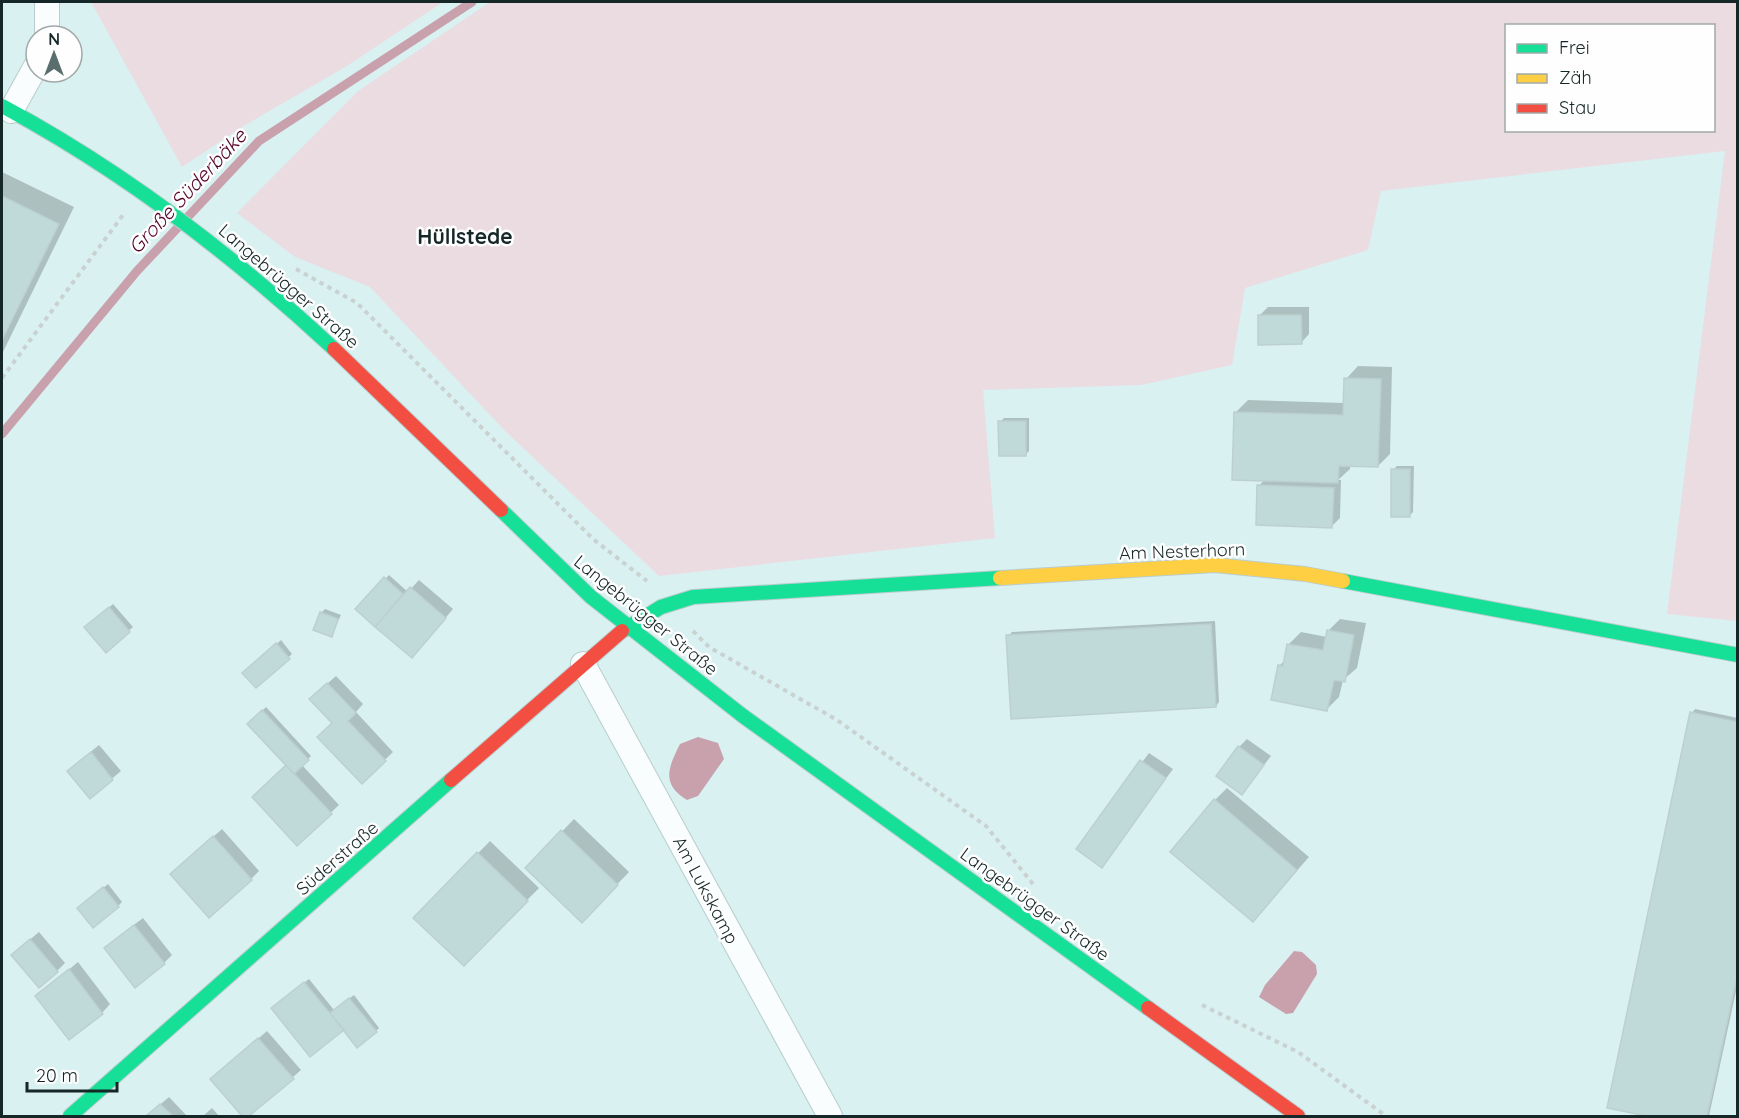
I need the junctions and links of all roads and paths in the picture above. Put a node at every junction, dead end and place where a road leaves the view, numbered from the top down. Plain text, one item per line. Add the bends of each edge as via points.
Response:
1 (47, 2) edge
2 (47, 24) edge
3 (24, 84) edge
4 (7, 109) edge
5 (141, 189) junction
6 (291, 267) dead end
7 (2, 378) edge
8 (667, 603) junction
9 (627, 627) junction
10 (1737, 655) edge
11 (583, 664) junction
12 (1036, 888) dead end
13 (1197, 1002) dead end
14 (70, 1116) edge
15 (830, 1116) edge
16 (1298, 1116) edge
17 (1386, 1116) edge

1 - 2 street
3 - 4 street
4 - 5 street, Langebrügger Straße via 80,149
5 - 7 path
5 - 9 street, Langebrügger Straße via 215,244 294,311 591,597
6 - 8 path via 357,303 593,539 637,571
8 - 9 street, Am Nesterhorn
8 - 10 street, Am Nesterhorn via 705,596 1215,565 1305,574
8 - 12 path via 709,646 837,720 986,826
9 - 11 street, Süderstraße
9 - 16 street, Langebrügger Straße via 743,716
11 - 14 street, Süderstraße
11 - 15 street, Am Lukskamp
13 - 17 path via 1298,1052

